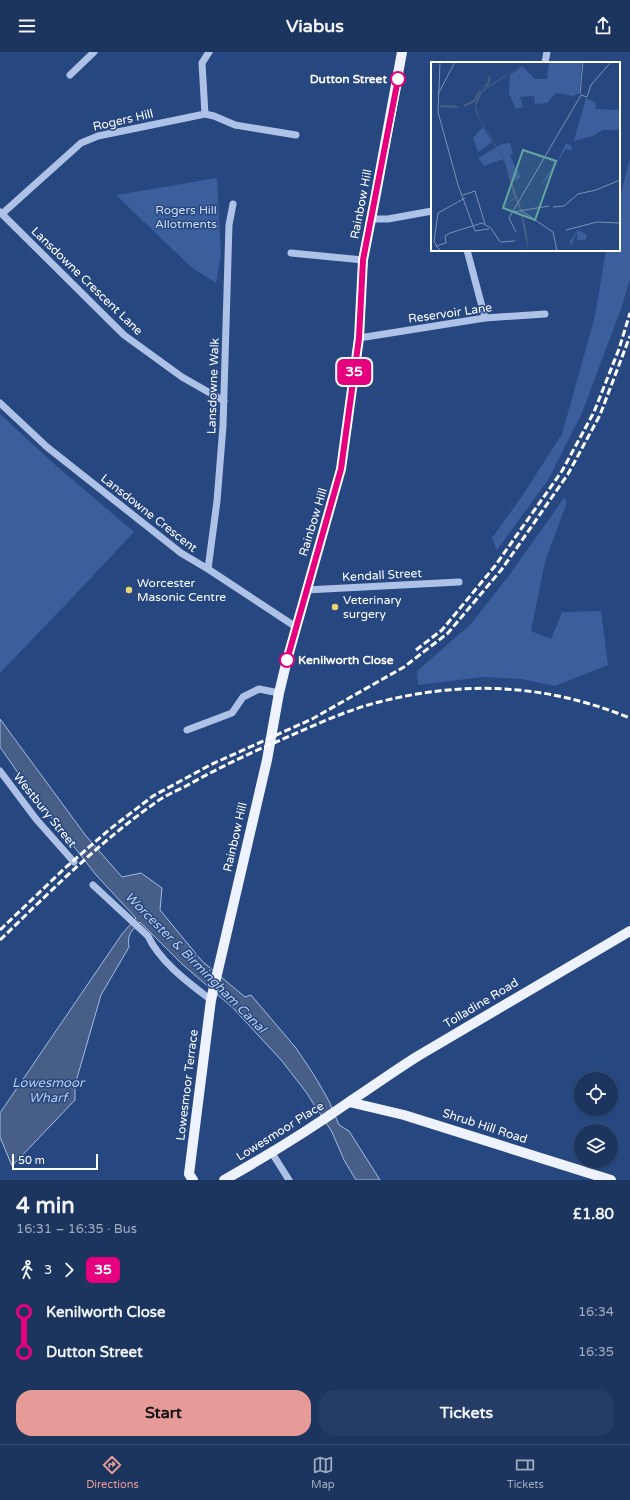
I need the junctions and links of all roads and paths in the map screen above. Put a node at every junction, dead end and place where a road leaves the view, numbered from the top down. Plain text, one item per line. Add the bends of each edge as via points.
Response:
1 (94, 52) edge
2 (209, 52) edge
3 (402, 52) edge
4 (547, 52) edge
5 (545, 62) edge
6 (70, 74) dead end
7 (205, 114) junction
8 (296, 134) dead end
9 (233, 204) dead end
10 (431, 211) edge
11 (1, 213) edge
12 (372, 219) junction
13 (467, 251) edge
14 (291, 253) dead end
15 (363, 260) junction
16 (545, 314) dead end
17 (485, 318) junction
18 (359, 338) junction
19 (224, 400) junction
20 (0, 403) edge
21 (208, 569) junction
22 (459, 582) dead end
23 (306, 590) junction
24 (296, 627) junction
25 (279, 693) junction
26 (187, 730) dead end
27 (0, 771) edge
28 (74, 862) dead end
29 (93, 885) dead end
30 (630, 931) edge
31 (212, 997) junction
32 (345, 1105) junction
33 (272, 1153) junction
34 (193, 1180) edge
35 (224, 1180) edge
36 (289, 1180) edge
37 (612, 1180) edge

1 - 6 street
2 - 7 street via 202,63
3 - 12 main road, Rainbow Hill
4 - 5 street
7 - 8 street via 235,125
7 - 11 street, Rogers Hill via 98,136 81,143
9 - 19 street, Lansdowne Walk via 229,225
10 - 12 street via 388,220
11 - 19 street, Lansdowne Crescent Lane via 124,335 182,377
12 - 15 main road, Rainbow Hill
13 - 17 street
14 - 15 street
15 - 18 main road, Rainbow Hill
16 - 17 street, Reservoir Lane
17 - 18 street, Reservoir Lane
18 - 23 main road, Rainbow Hill via 341,469
19 - 21 street, Lansdowne Walk via 217,501
20 - 21 street, Lansdowne Crescent via 78,471 181,553
21 - 24 street, Lansdowne Crescent
22 - 23 street, Kendall Street
23 - 24 main road, Rainbow Hill
24 - 25 main road, Rainbow Hill
25 - 26 street via 259,689 244,697 232,713
25 - 31 main road, Rainbow Hill via 267,760
27 - 28 street, Westbury Street via 36,819
29 - 31 street via 148,936 179,975
30 - 32 main road, Tolladine Road via 385,1076
31 - 34 main road, Lowesmoor Terrace via 189,1174
32 - 33 main road, Lowesmoor Place
32 - 37 main road, Shrub Hill Road via 404,1115
33 - 35 main road, Lowesmoor Place
33 - 36 street

